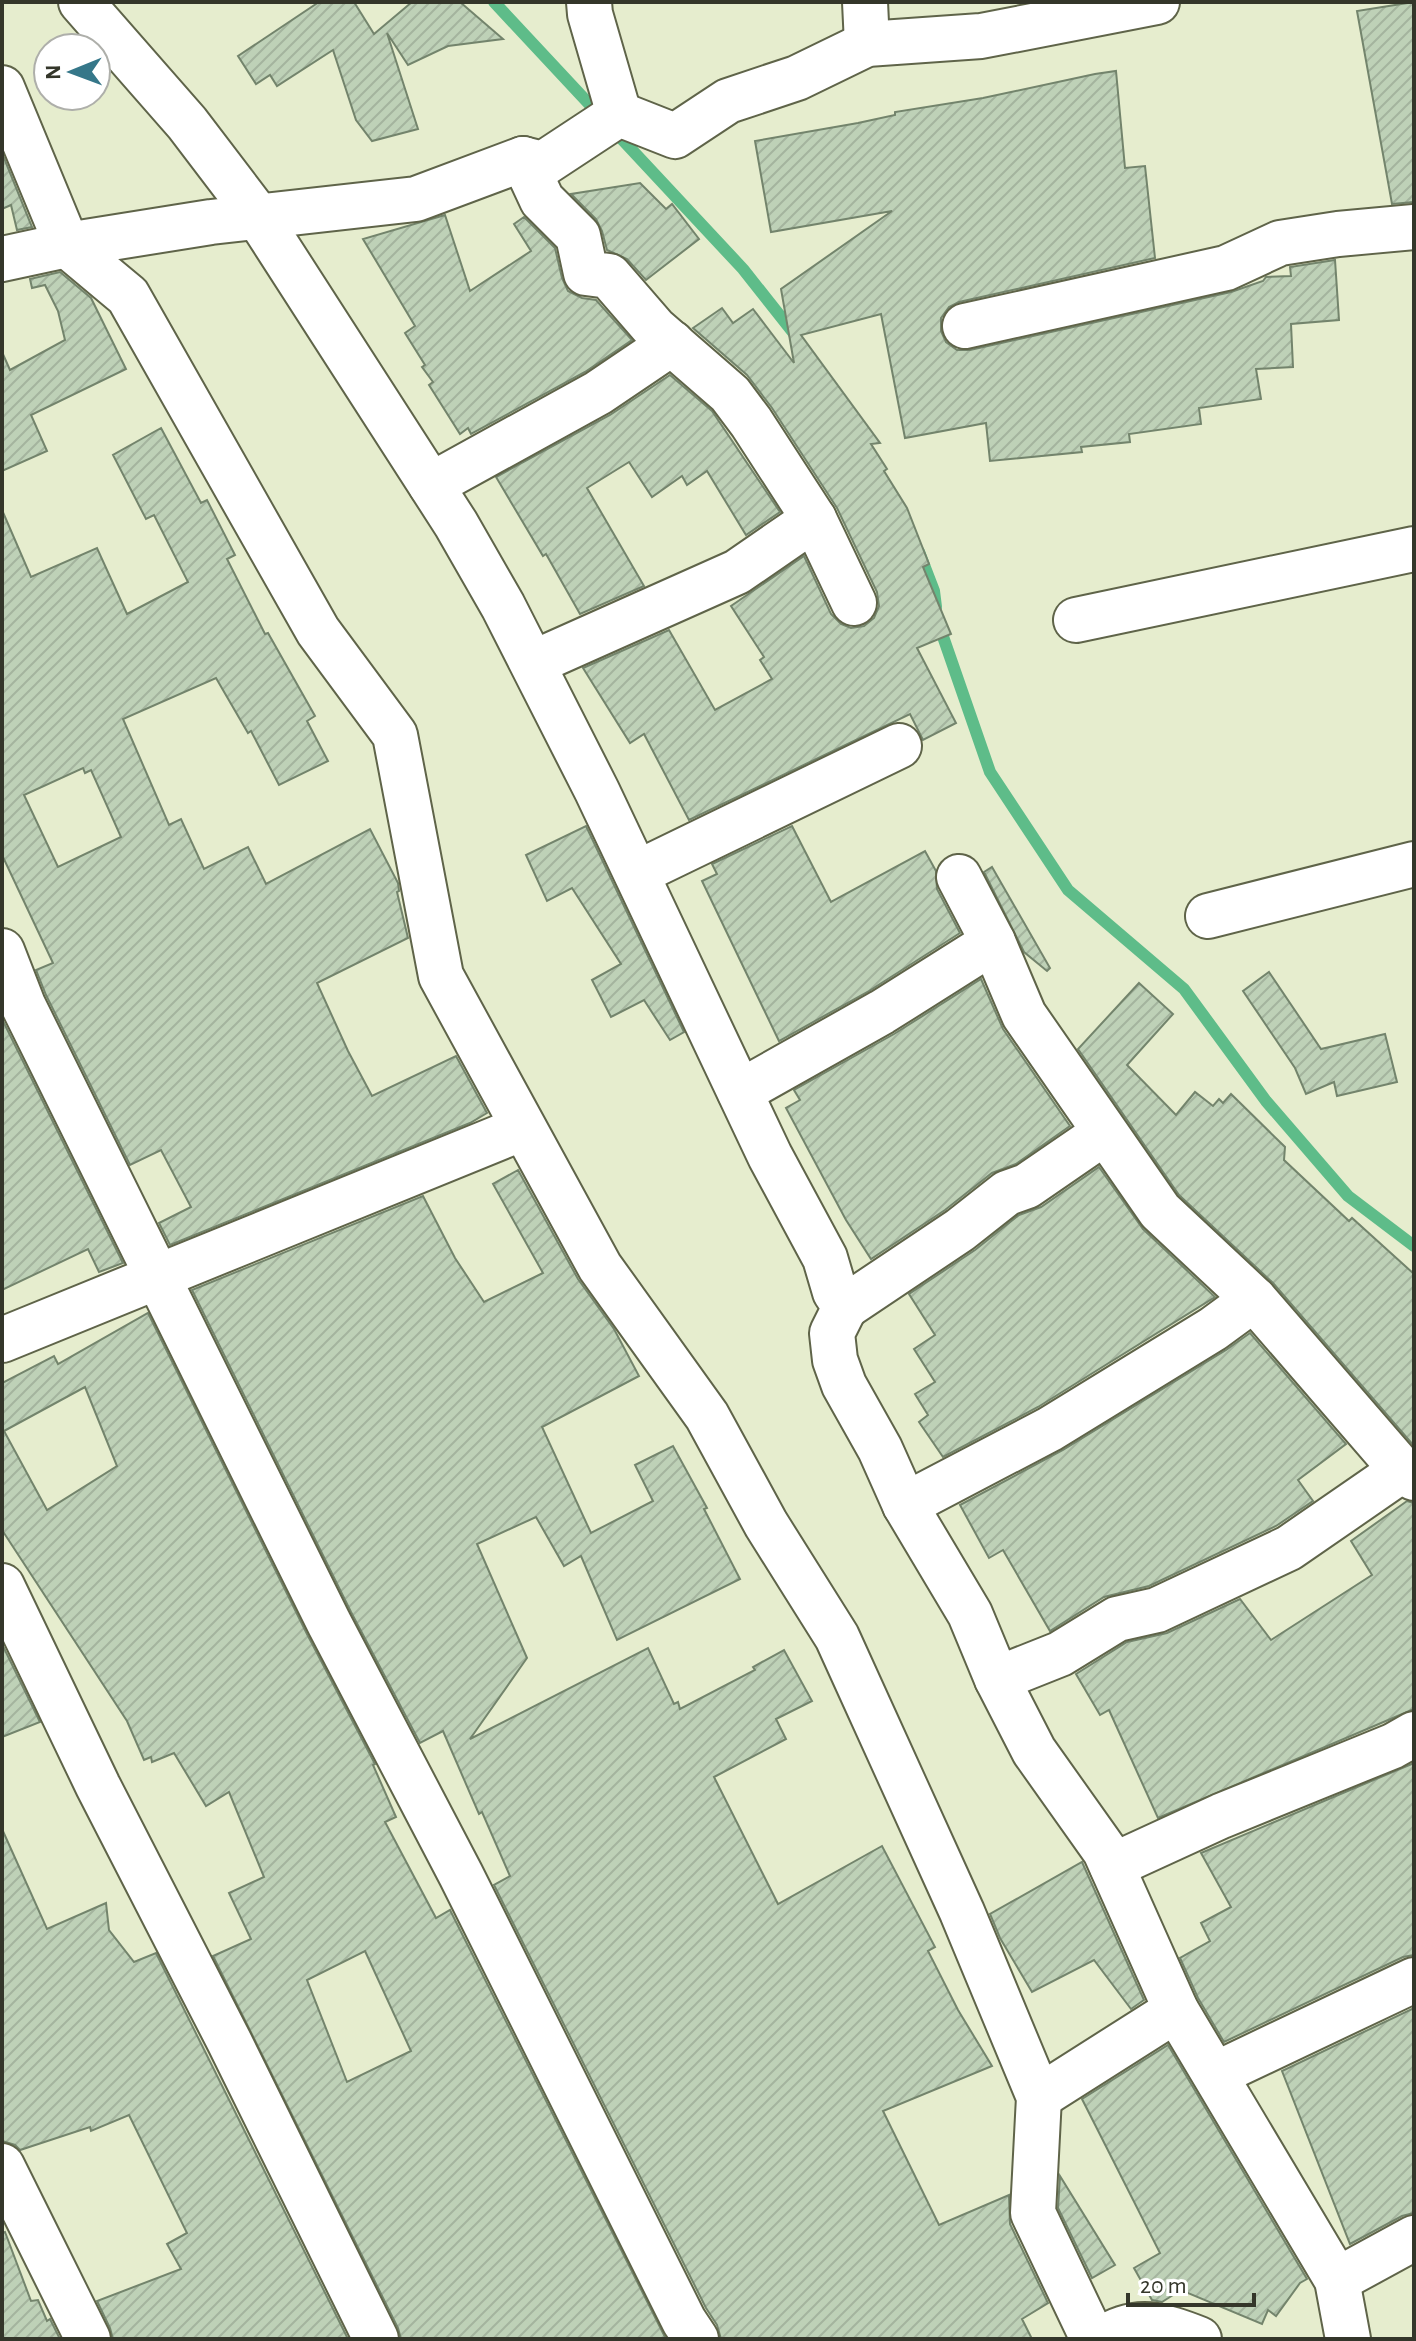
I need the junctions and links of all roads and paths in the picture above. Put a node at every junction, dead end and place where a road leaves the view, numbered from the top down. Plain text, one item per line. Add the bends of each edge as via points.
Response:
1 (81, 2) edge
2 (589, 2) edge
3 (1149, 3) edge
4 (866, 23) edge
5 (2, 88) edge
6 (619, 114) junction
7 (523, 159) junction
8 (257, 215) junction
9 (1414, 227) edge
10 (67, 245) junction
11 (2, 259) edge
12 (965, 326) dead end
13 (672, 343) junction
14 (431, 485) junction
15 (814, 519) junction
16 (1414, 549) edge
17 (854, 603) dead end
18 (1076, 620) dead end
19 (533, 663) junction
20 (899, 746) dead end
21 (1414, 864) edge
22 (637, 873) junction
23 (959, 877) dead end
24 (1208, 916) dead end
25 (993, 942) junction
26 (2, 951) edge
27 (740, 1092) junction
28 (523, 1128) junction
29 (1104, 1133) junction
30 (157, 1276) junction
31 (1254, 1299) junction
32 (845, 1307) junction
33 (2, 1340) edge
34 (1408, 1474) edge
35 (905, 1505) junction
36 (2, 1586) edge
37 (997, 1679) junction
38 (1414, 1734) edge
39 (1112, 1866) junction
40 (1414, 1980) edge
41 (1176, 2010) junction
42 (1216, 2074) junction
43 (1039, 2097) junction
44 (2, 2166) edge
45 (1414, 2238) edge
46 (1337, 2280) junction
47 (1191, 2337) edge
48 (88, 2339) edge
49 (376, 2339) edge
50 (696, 2339) edge
51 (1093, 2339) edge
52 (1102, 2339) edge
53 (1348, 2339) edge

1 - 8 street via 187,123
2 - 6 street
3 - 4 street via 981,36
4 - 6 street via 797,78 728,101 675,136
5 - 10 street
6 - 7 street via 543,164
7 - 8 street via 416,199
7 - 13 street via 542,200 578,236 586,273 609,276
8 - 10 street
8 - 14 street
9 - 12 street via 1280,243 1226,268
10 - 11 street
10 - 28 street via 128,296 318,631 395,735 441,976
13 - 14 street via 598,393
13 - 15 street via 730,394
14 - 19 street
15 - 17 street
15 - 19 street via 737,572
16 - 18 street
19 - 22 street
20 - 22 street
21 - 24 street
22 - 27 street
23 - 25 street
25 - 27 street
25 - 29 street via 1024,1015
26 - 30 street via 23,1005
27 - 32 street
28 - 30 street
28 - 43 street via 600,1267 707,1416 837,1637
29 - 31 street via 1160,1211
29 - 32 street via 1027,1186 1007,1193
30 - 33 street
30 - 50 street
31 - 34 street
31 - 35 street via 1050,1429
32 - 35 street via 832,1333 835,1360
34 - 37 street via 1289,1548 1157,1610 1117,1619 1060,1654
35 - 37 street via 970,1614
36 - 49 street
37 - 39 street via 1034,1751
38 - 39 street
39 - 41 street
40 - 42 street
41 - 42 street
41 - 43 street
42 - 46 street
43 - 51 street via 1033,2213
44 - 48 street
45 - 46 street
46 - 53 street
47 - 52 street via 1140,2324

